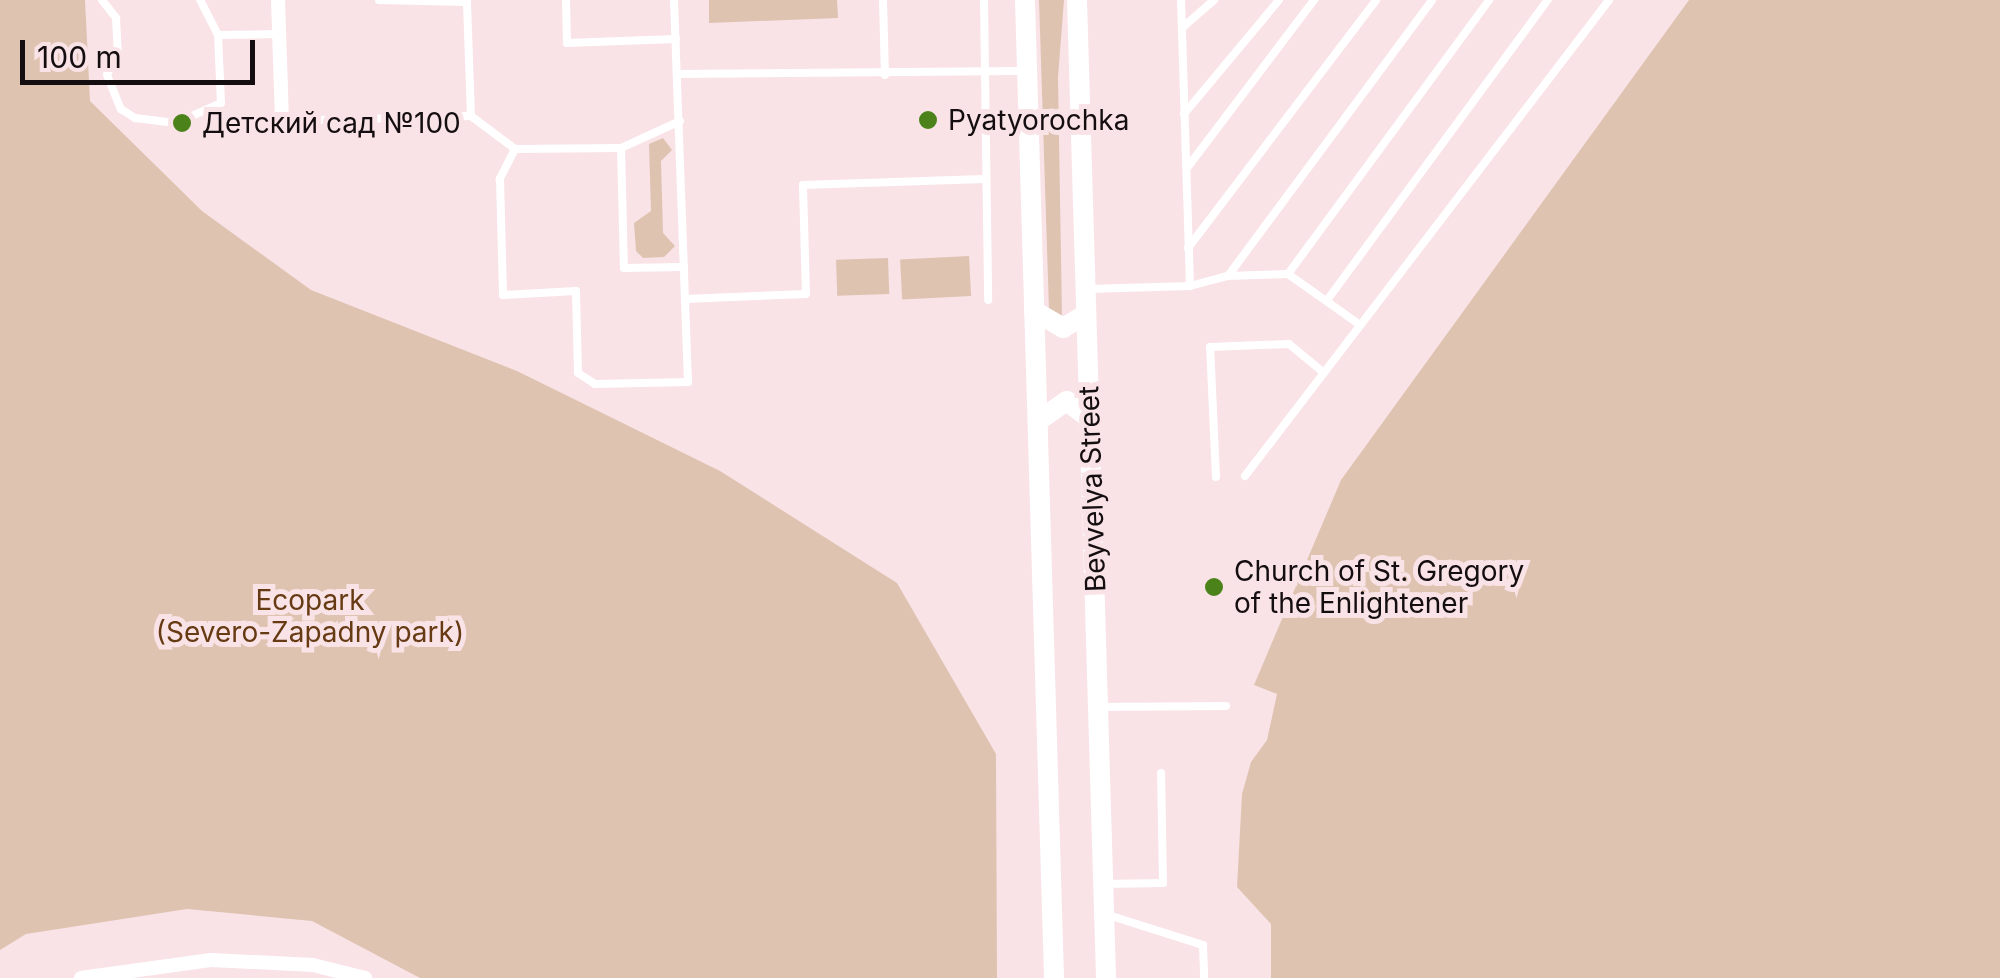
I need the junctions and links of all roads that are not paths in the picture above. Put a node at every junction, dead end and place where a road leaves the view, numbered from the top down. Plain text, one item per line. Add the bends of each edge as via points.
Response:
1 (102, 0) edge
2 (200, 0) edge
3 (278, 0) edge
4 (379, 0) edge
5 (566, 0) edge
6 (674, 0) edge
7 (883, 0) edge
8 (984, 0) edge
9 (1025, 0) edge
10 (1077, 0) edge
11 (1181, 0) edge
12 (1214, 0) edge
13 (1279, 0) edge
14 (1314, 0) edge
15 (1376, 0) edge
16 (1432, 0) edge
17 (1490, 0) edge
18 (1548, 0) edge
19 (1609, 0) edge
20 (1182, 28) junction
21 (279, 34) junction
22 (218, 35) junction
23 (676, 39) junction
24 (1027, 71) junction
25 (986, 72) junction
26 (677, 74) junction
27 (885, 76) junction
28 (1184, 114) junction
29 (471, 116) junction
30 (282, 120) joint
31 (680, 120) junction
32 (621, 148) junction
33 (515, 149) junction
34 (1186, 169) junction
35 (984, 179) junction
36 (1188, 248) junction
37 (684, 266) junction
38 (1288, 274) junction
39 (1228, 276) junction
40 (1190, 286) junction
41 (1086, 289) junction
42 (686, 299) junction
43 (1328, 299) junction
44 (988, 300) dead end
45 (1034, 311) junction
46 (1086, 314) junction
47 (1360, 325) junction
48 (1324, 372) junction
49 (1090, 419) junction
50 (1038, 421) junction
51 (1246, 476) dead end
52 (1216, 478) dead end
53 (1226, 706) dead end
54 (1098, 707) junction
55 (1160, 774) dead end
56 (1104, 884) junction
57 (1104, 914) junction
58 (258, 972) edge
59 (81, 978) edge
60 (366, 978) edge
61 (1054, 978) edge
62 (1106, 978) edge
63 (1204, 978) edge

1 - 22 lane via 116,18 118,52 107,74 121,110 135,118 176,124 220,102
2 - 22 lane
3 - 21 street
4 - 29 lane via 467,2
5 - 23 lane via 567,42
6 - 23 lane
7 - 27 lane
8 - 25 lane
9 - 24 main road, Beyvelya Street
10 - 41 main road, Beyvelya Street
11 - 20 lane
12 - 20 lane
13 - 28 lane
14 - 34 lane
15 - 36 lane
16 - 39 lane
17 - 38 lane
18 - 43 lane
19 - 47 lane
20 - 28 lane
21 - 22 lane
21 - 30 street
23 - 26 lane
24 - 25 lane
24 - 45 main road, Beyvelya Street
25 - 27 lane
25 - 35 lane
26 - 27 lane
26 - 31 lane
28 - 34 lane
29 - 30 lane
29 - 33 lane
31 - 32 lane
31 - 37 lane
32 - 33 lane
32 - 37 lane via 624,268
33 - 42 lane via 500,180 504,294 576,291 578,373 595,384 688,382
34 - 36 lane
35 - 42 lane via 803,186 806,294
35 - 44 lane
36 - 40 lane
37 - 42 lane
38 - 39 lane
38 - 43 lane
39 - 40 lane
40 - 41 lane
41 - 46 main road, Beyvelya Street
43 - 47 lane
45 - 46 main road via 1062,328
45 - 50 main road, Beyvelya Street
46 - 49 main road, Beyvelya Street
47 - 48 lane
48 - 51 lane
48 - 52 lane via 1289,344 1210,347
49 - 50 main road via 1068,402
49 - 54 main road, Beyvelya Street
50 - 61 main road, Beyvelya Street
53 - 54 lane
54 - 56 main road, Beyvelya Street
55 - 56 lane via 1163,883
56 - 57 main road, Beyvelya Street
57 - 62 main road, Beyvelya Street
57 - 63 lane via 1203,945
58 - 59 street via 211,960
58 - 60 street via 313,965

